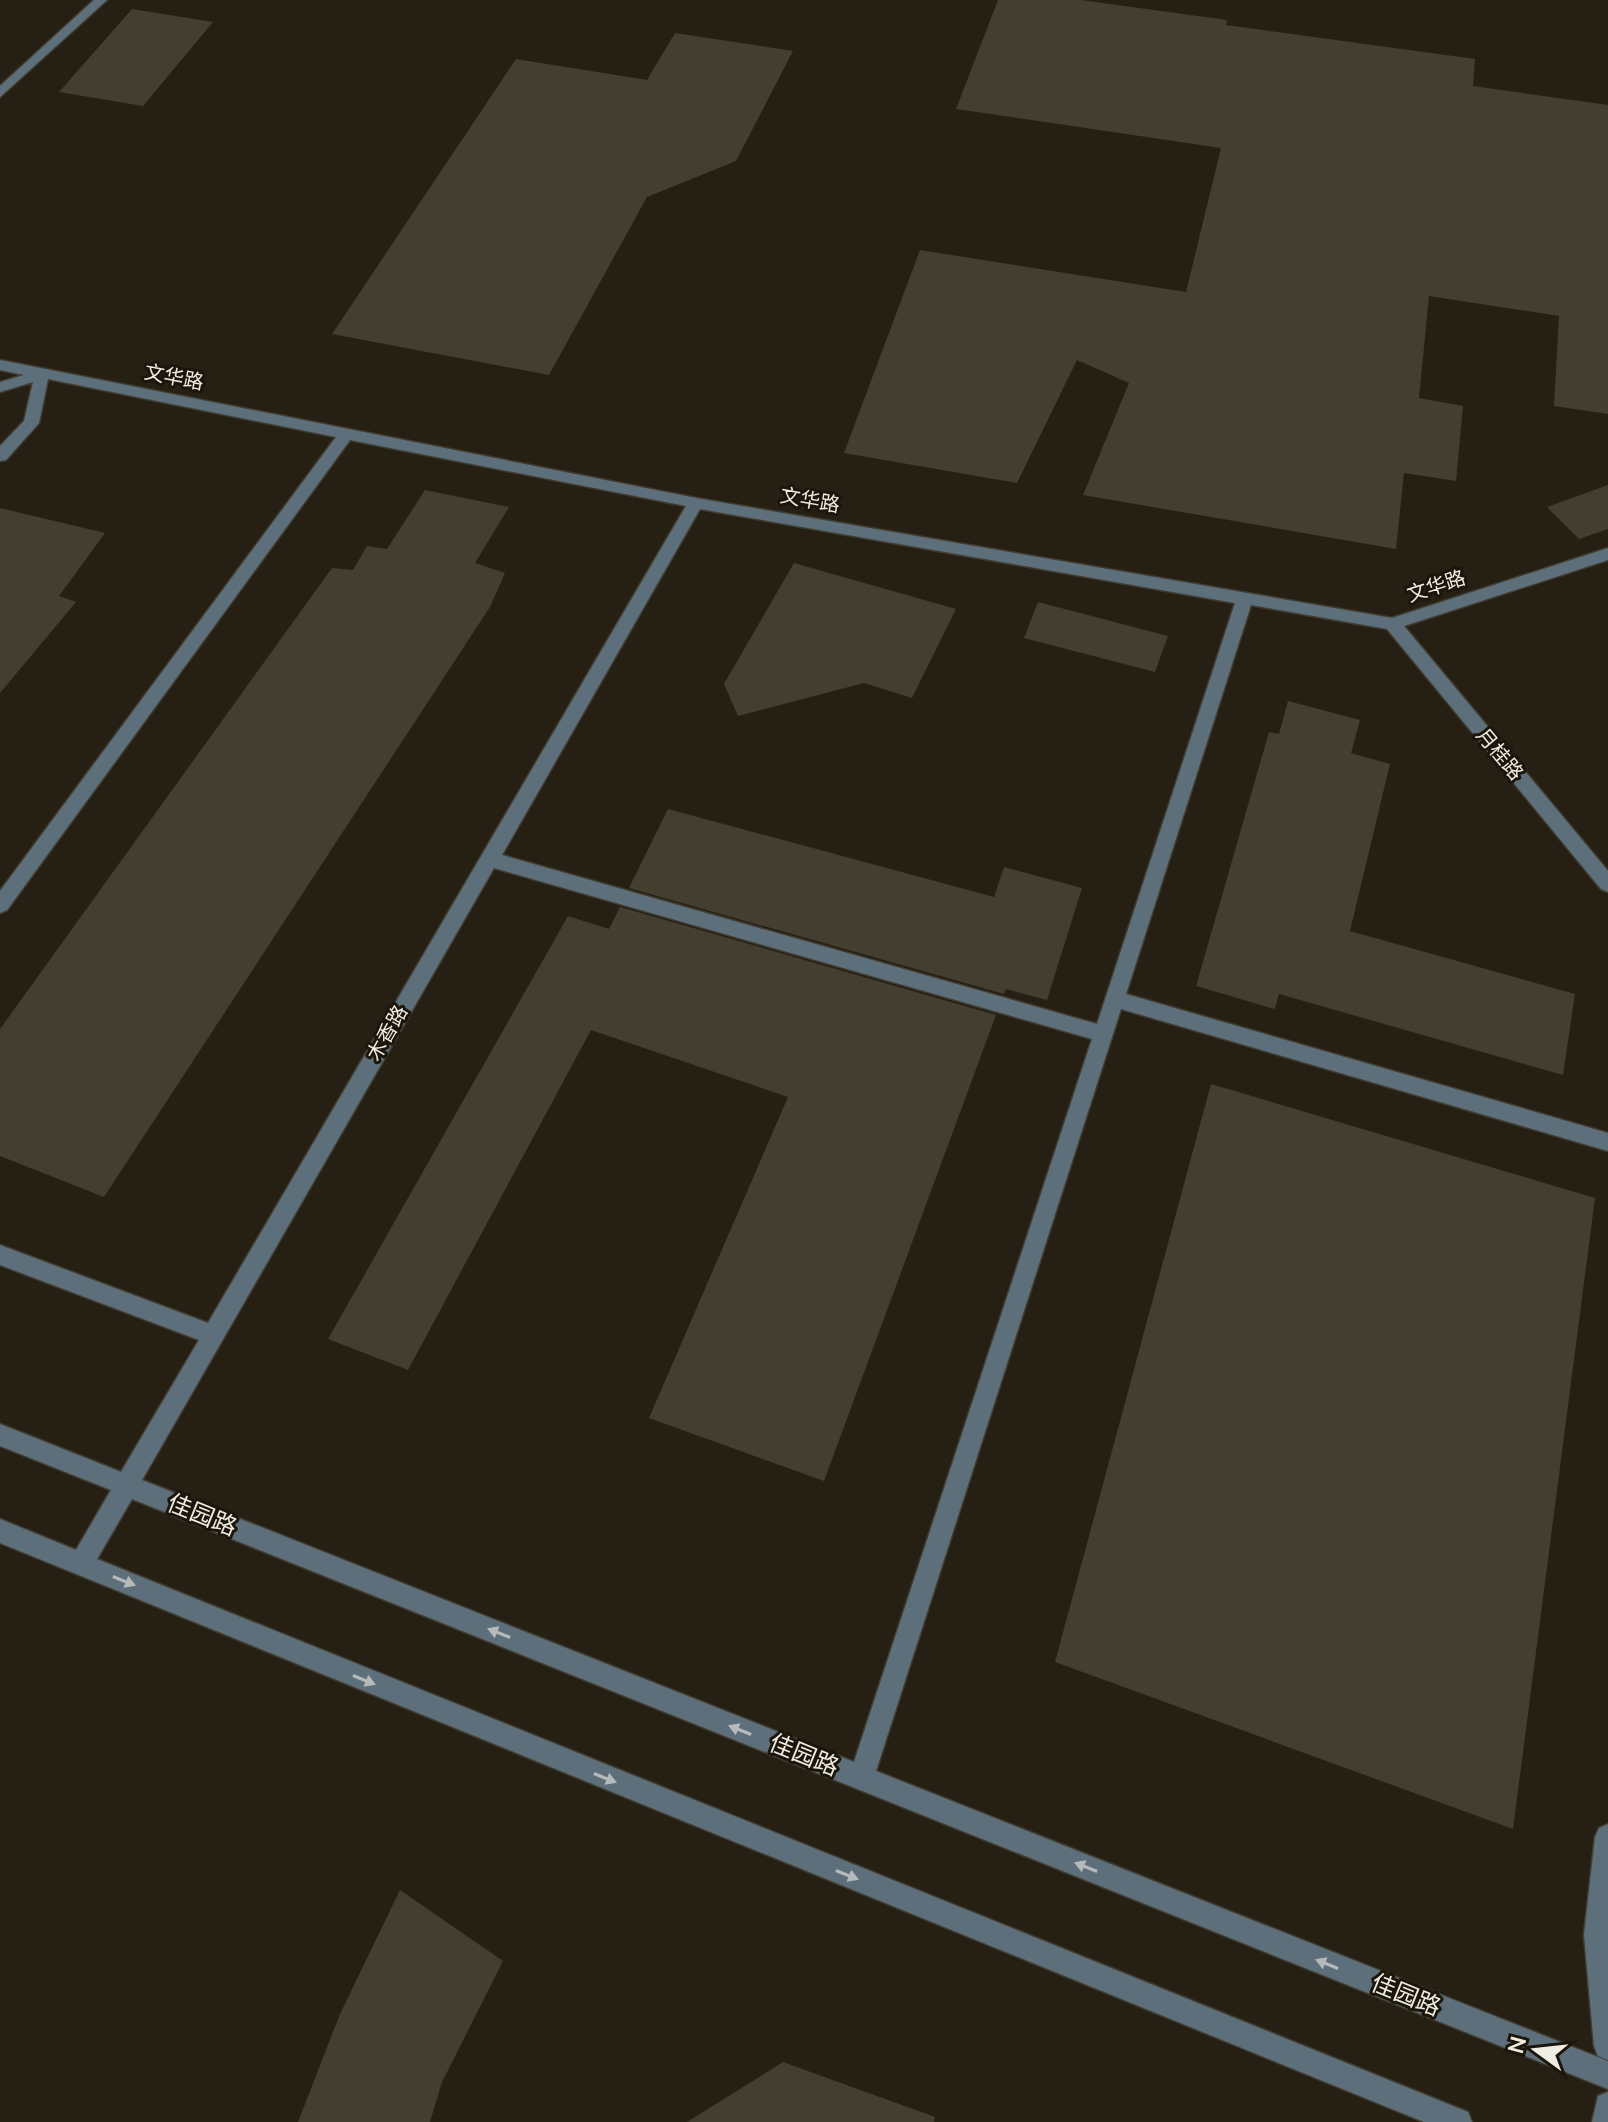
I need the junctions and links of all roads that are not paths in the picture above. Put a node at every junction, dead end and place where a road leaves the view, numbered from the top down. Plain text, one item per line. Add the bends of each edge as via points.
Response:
1 (101, 0) edge
2 (0, 93) edge
3 (0, 365) edge
4 (42, 374) junction
5 (0, 387) edge
6 (346, 434) junction
7 (0, 456) edge
8 (696, 503) junction
9 (1608, 554) edge
10 (1245, 598) junction
11 (1392, 624) junction
12 (489, 859) junction
13 (1608, 884) edge
14 (0, 905) edge
15 (1115, 999) junction
16 (1103, 1034) junction
17 (1608, 1142) edge
18 (0, 1255) edge
19 (212, 1335) junction
20 (0, 1435) edge
21 (126, 1485) junction
22 (0, 1531) edge
23 (81, 1564) junction
24 (861, 1778) junction
25 (1608, 1837) edge
26 (1608, 2046) edge
27 (1608, 2075) edge
28 (1608, 2106) edge
29 (1458, 2122) edge
30 (1606, 2122) edge

1 - 2 street
3 - 4 street, 文华路
4 - 5 street
4 - 6 street, 文华路
4 - 7 street via 31,423
6 - 8 street, 文华路
6 - 14 street
8 - 10 street, 文华路
8 - 12 street, 木香路
9 - 11 street, 文华路
10 - 11 street, 文华路
10 - 15 street
11 - 13 street, 月桂路
12 - 16 street
12 - 19 street, 木香路
15 - 16 street
15 - 17 street
16 - 24 street
18 - 19 street
19 - 21 street, 木香路
20 - 21 street, 佳园路
21 - 23 street, 木香路
24 -> 21 street, 佳园路
22 - 23 street
23 -> 29 street
27 -> 24 street, 佳园路
25 - 26 street via 1597,1935
28 - 30 street

